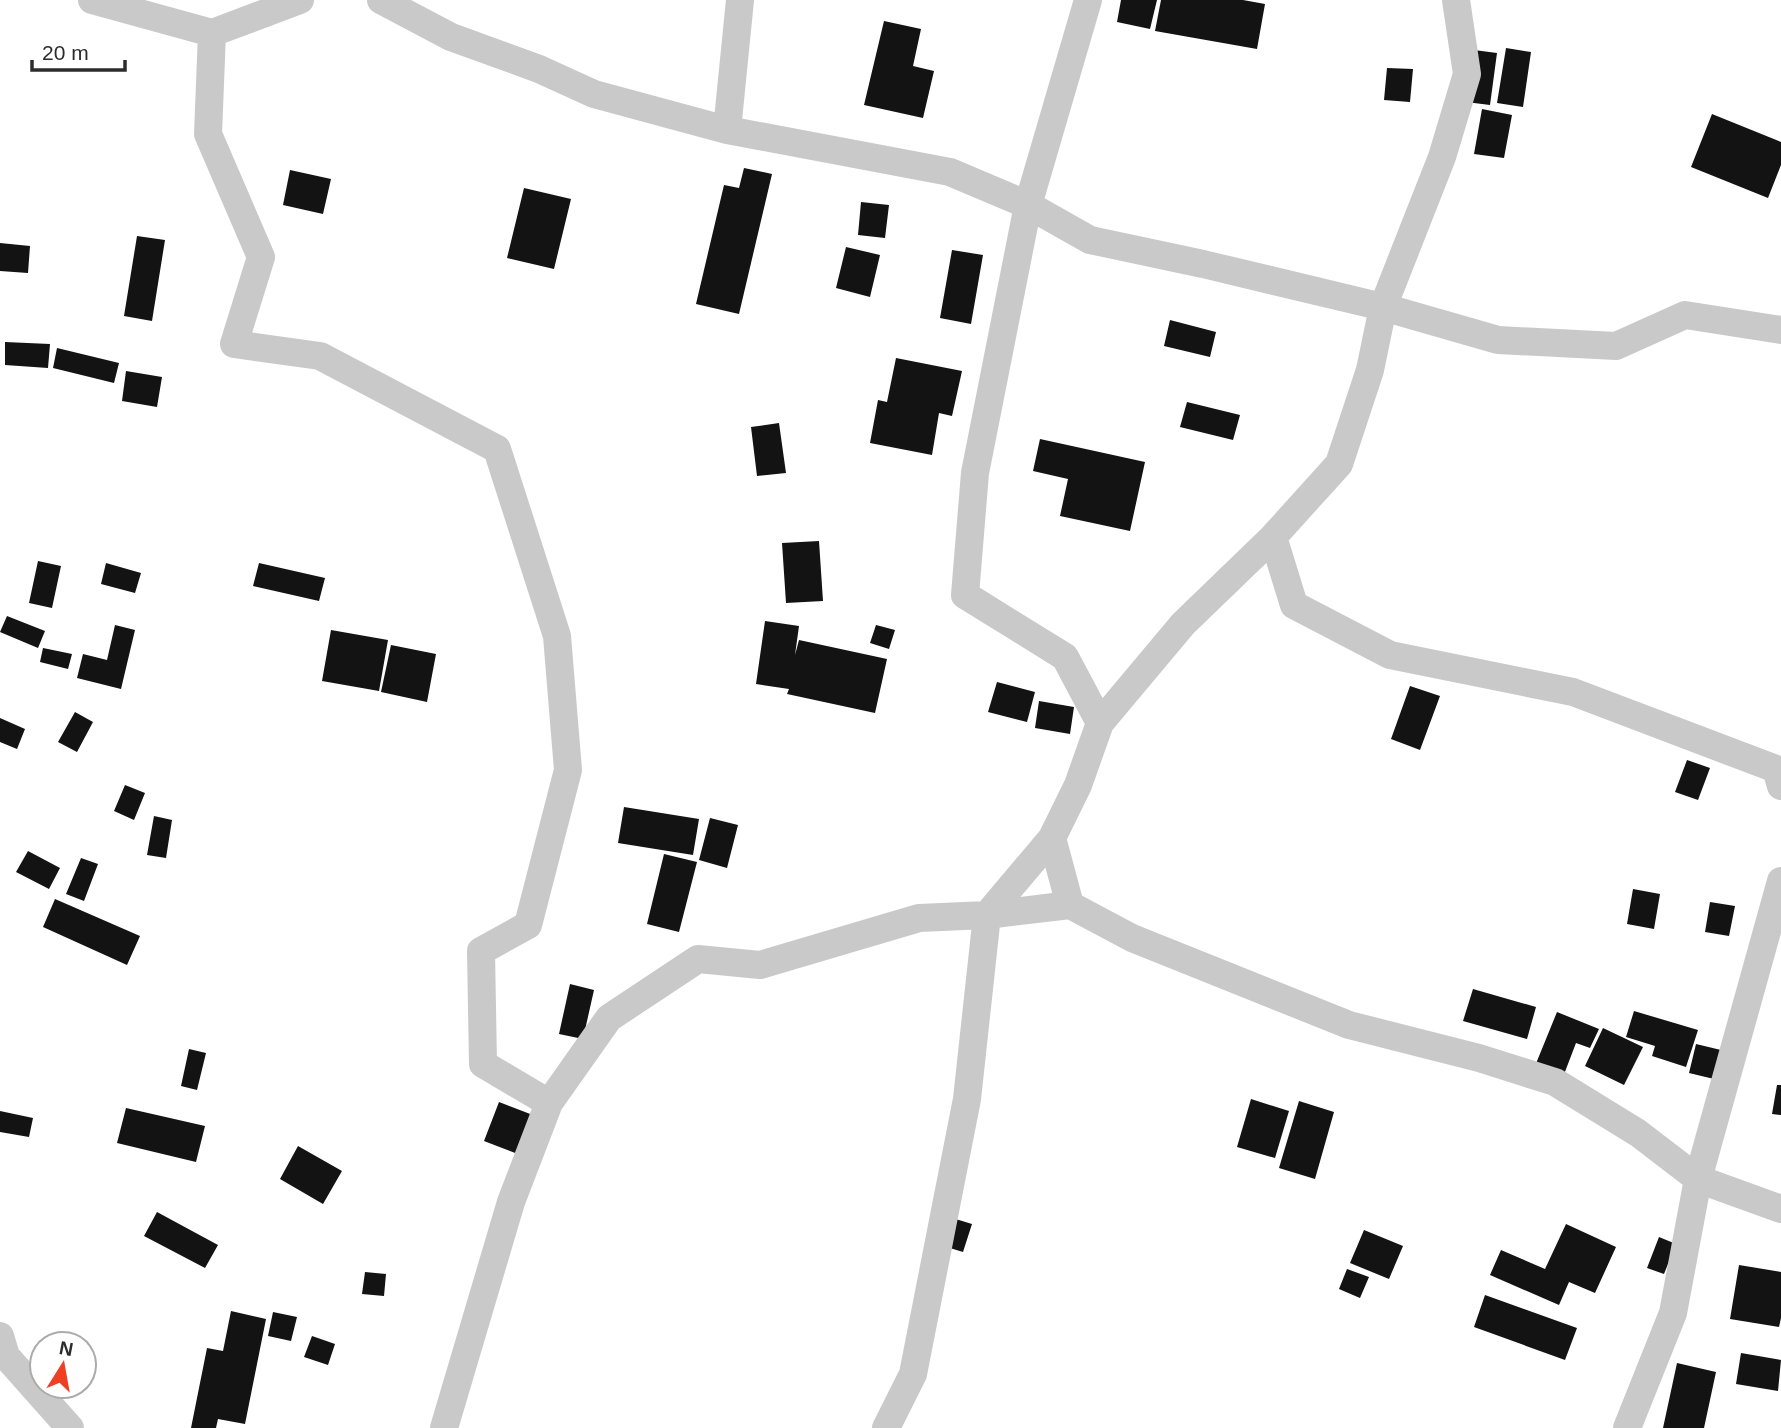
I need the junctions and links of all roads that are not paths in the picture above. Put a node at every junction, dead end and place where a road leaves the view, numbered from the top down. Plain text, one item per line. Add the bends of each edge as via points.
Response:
1 (92, 0) edge
2 (300, 0) edge
3 (381, 0) edge
4 (740, 0) edge
5 (1088, 0) edge
6 (1456, 0) edge
7 (212, 33) junction
8 (727, 130) junction
9 (1028, 205) junction
10 (1383, 307) junction
11 (1781, 330) edge
12 (1273, 537) junction
13 (1100, 723) junction
14 (1781, 786) edge
15 (1052, 838) junction
16 (1781, 881) edge
17 (1070, 905) junction
18 (987, 915) junction
19 (549, 1103) junction
20 (1698, 1179) junction
21 (1781, 1209) edge
22 (0, 1336) edge
23 (70, 1428) edge
24 (444, 1428) edge
25 (886, 1428) edge
26 (1626, 1428) edge

1 - 7 street
2 - 7 street
3 - 8 street via 451,37 594,94
4 - 8 street
5 - 9 street
6 - 10 street via 1467,74 1442,157
7 - 19 street via 208,134 261,257 234,344 320,356 497,449 557,635 568,769 528,925 481,951 483,1064
8 - 9 street via 950,172
9 - 10 street via 1090,240
9 - 13 street via 975,473 965,595 1065,657
10 - 11 street via 1498,340 1616,346 1685,315
10 - 12 street via 1370,370 1339,464
12 - 13 street via 1183,624
12 - 14 street via 1294,605 1390,655 1573,692 1776,769
13 - 15 street via 1078,785
15 - 17 street
15 - 18 street
16 - 20 street
17 - 18 street
17 - 20 street via 1132,938 1349,1025 1555,1082 1637,1133
18 - 19 street via 919,918 760,965 698,958 609,1018
18 - 25 street via 967,1099 913,1374
19 - 24 street via 511,1202
20 - 21 street
20 - 26 street via 1673,1313
22 - 23 street via 6,1356

